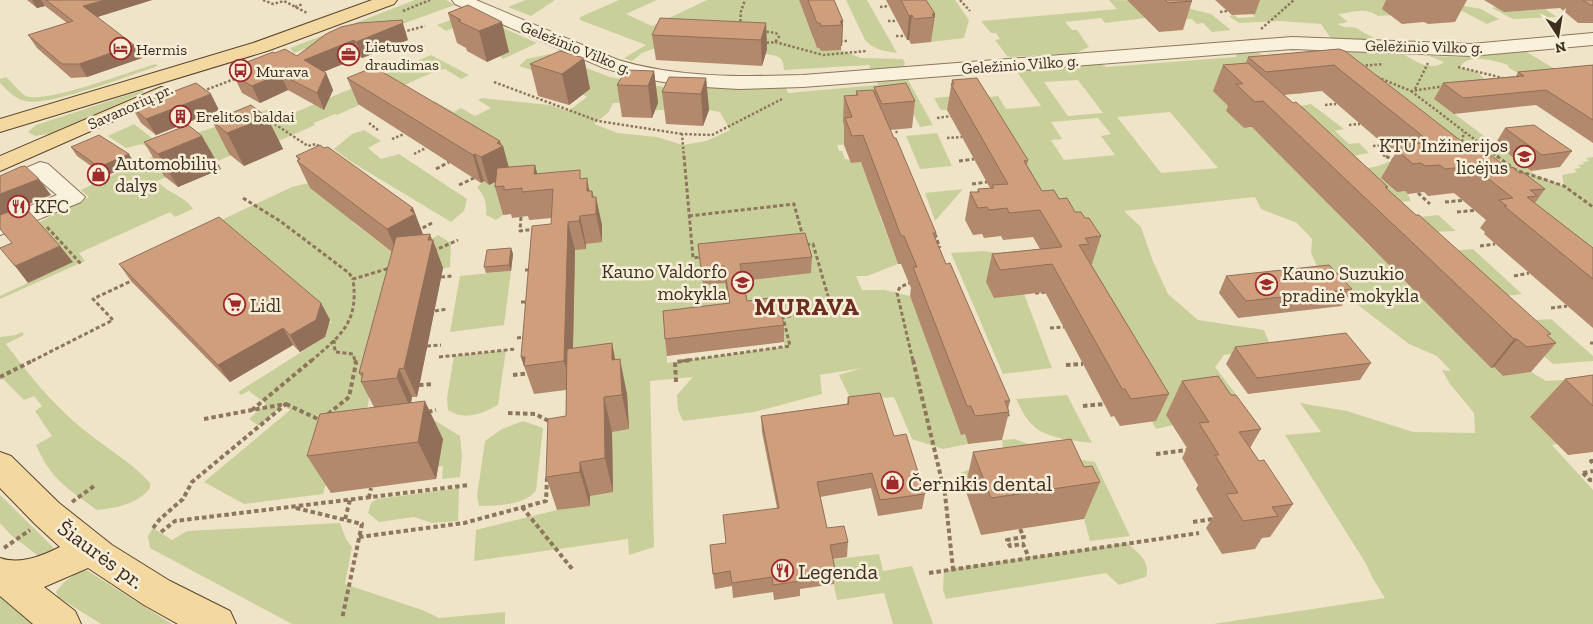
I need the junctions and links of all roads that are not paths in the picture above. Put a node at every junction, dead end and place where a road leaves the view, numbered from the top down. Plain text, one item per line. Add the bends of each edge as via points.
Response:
1 (461, 0) edge
2 (391, 7) edge
3 (1593, 39) edge
4 (260, 47) junction
5 (0, 128) edge
6 (22, 154) junction
7 (0, 164) edge
8 (0, 188) edge
9 (0, 228) edge
10 (0, 465) edge
11 (90, 549) junction
12 (3, 577) edge
13 (62, 624) edge
14 (217, 624) edge

1 - 3 street, Geležinio Vilko g. via 611,64 664,77 739,83 804,81 1292,43 1471,50
2 - 4 main road, Savanorių pr.
4 - 5 main road, Savanorių pr.
4 - 6 main road, Savanorių pr.
5 - 6 main road
6 - 7 main road, Savanorių pr.
8 - 9 street via 40,169 73,197
10 - 11 main road, Šiaurės pr. via 50,517
11 - 12 main road via 49,570 27,577
11 - 14 main road, Šiaurės pr. via 148,588
12 - 13 main road

